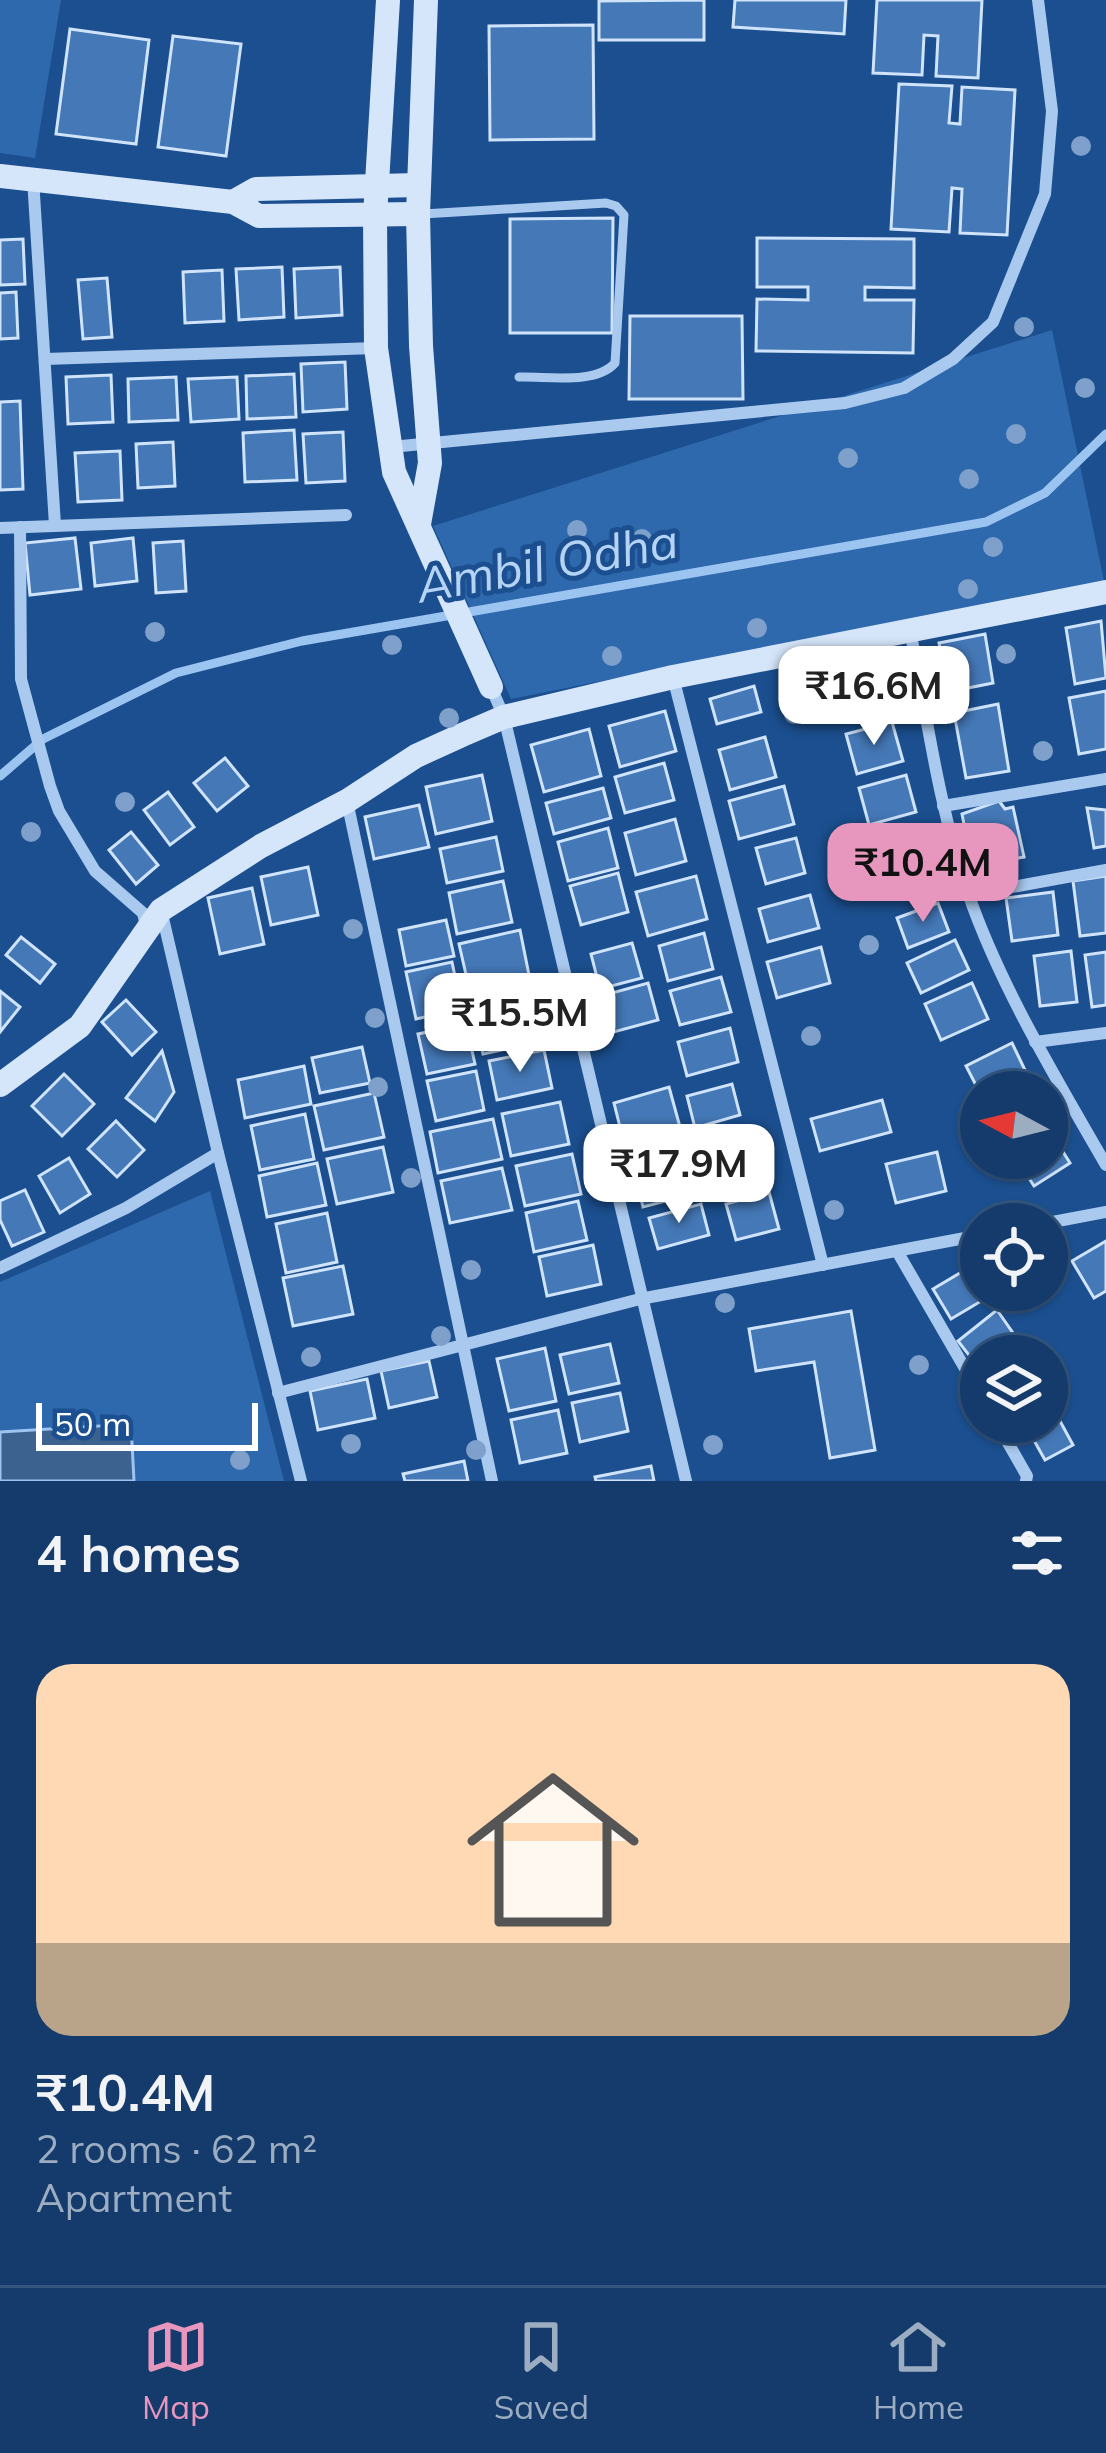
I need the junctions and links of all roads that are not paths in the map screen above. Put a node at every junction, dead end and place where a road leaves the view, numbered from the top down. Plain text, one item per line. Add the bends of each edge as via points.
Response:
1 (388, 0) edge
2 (426, 0) edge
3 (1038, 0) edge
4 (0, 176) edge
5 (33, 179) junction
6 (418, 184) junction
7 (377, 186) junction
8 (233, 202) junction
9 (418, 214) junction
10 (375, 216) junction
11 (376, 348) junction
12 (45, 359) junction
13 (519, 377) dead end
14 (428, 442) junction
15 (390, 447) junction
16 (346, 515) dead end
17 (419, 524) junction
18 (55, 526) junction
19 (20, 527) junction
20 (0, 528) edge
21 (1106, 592) edge
22 (910, 630) junction
23 (673, 677) junction
24 (491, 687) joint
25 (504, 716) junction
26 (1106, 779) edge
27 (347, 800) junction
28 (943, 806) junction
29 (1106, 870) edge
30 (968, 895) junction
31 (154, 920) junction
32 (1106, 1033) edge
33 (1035, 1042) junction
34 (0, 1085) edge
35 (218, 1153) junction
36 (1106, 1165) edge
37 (1106, 1212) edge
38 (1068, 1219) edge
39 (960, 1239) edge
40 (897, 1251) junction
41 (823, 1265) junction
42 (0, 1268) edge
43 (640, 1299) junction
44 (461, 1347) junction
45 (960, 1360) edge
46 (278, 1393) junction
47 (1008, 1443) edge
48 (301, 1481) edge
49 (492, 1481) edge
50 (686, 1481) edge
51 (1026, 1481) edge

1 - 7 street
2 - 6 street
3 - 14 street via 1052,112 1045,194 993,322 953,359 904,388 845,403
4 - 5 street
5 - 8 street
5 - 12 street
6 - 7 street
6 - 9 street
7 - 8 street via 256,189
7 - 10 street
8 - 10 street via 260,216
9 - 10 street
9 - 13 lane via 606,203 624,215 615,363 581,376
9 - 14 street
10 - 11 street
11 - 12 street
11 - 15 street
12 - 18 street
14 - 15 street
14 - 17 street
15 - 17 street
16 - 18 street
17 - 24 street
18 - 19 street
19 - 20 street
19 - 31 street via 21,679 50,786 95,871
21 - 22 street
22 - 23 street
22 - 28 street
23 - 25 street
23 - 41 street
24 - 25 street
25 - 27 street via 416,756
25 - 43 street
26 - 28 street
27 - 31 street via 261,846
27 - 44 street
28 - 30 street
29 - 30 street
30 - 33 street
31 - 34 street via 80,1026
31 - 35 street
32 - 33 street
33 - 36 street
35 - 42 street
35 - 46 street
37 - 38 street
39 - 40 street
40 - 41 street
40 - 45 street
41 - 43 street
43 - 44 street
43 - 50 street
44 - 46 street
44 - 49 street
46 - 48 street
47 - 51 street

